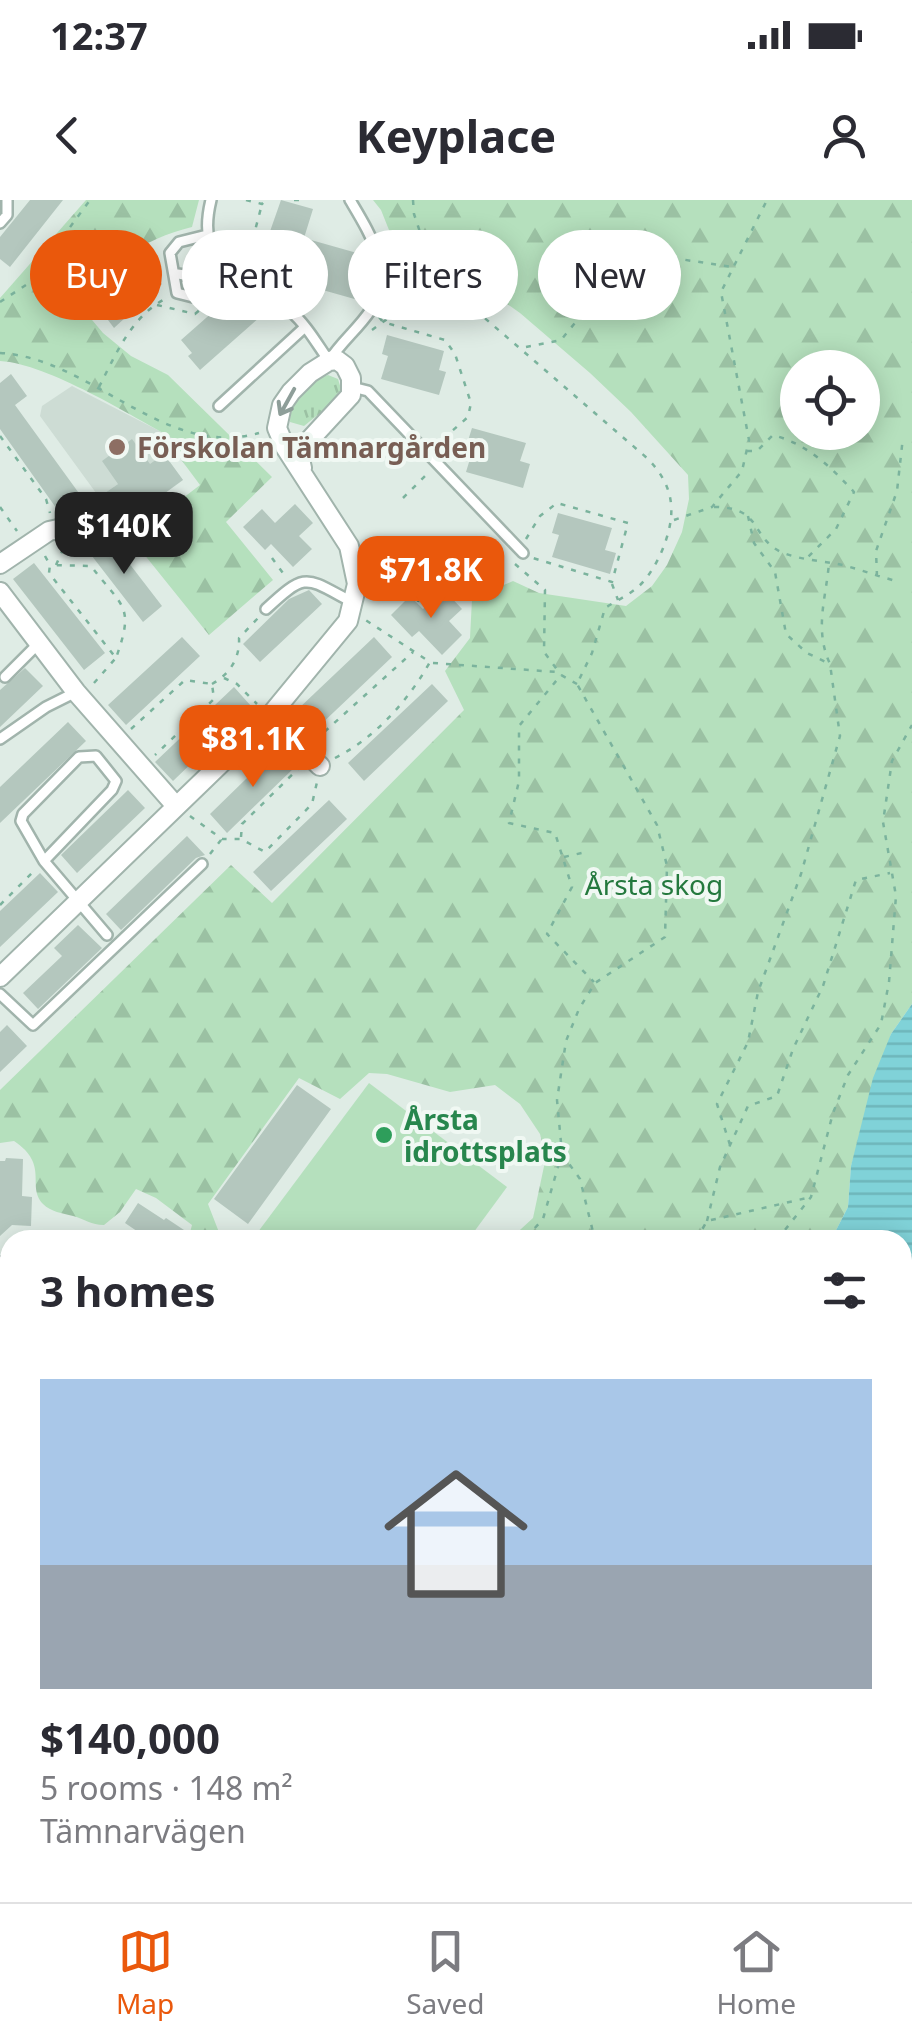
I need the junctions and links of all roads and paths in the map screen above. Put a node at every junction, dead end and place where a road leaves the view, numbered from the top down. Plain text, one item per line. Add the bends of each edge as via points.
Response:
1 (8, 200) edge
2 (90, 200) edge
3 (211, 200) edge
4 (246, 200) edge
5 (266, 200) edge
6 (294, 200) edge
7 (302, 200) edge
8 (350, 200) edge
9 (413, 200) edge
10 (766, 200) edge
11 (262, 204) junction
12 (0, 223) edge
13 (208, 230) edge
14 (255, 230) edge
15 (365, 230) edge
16 (419, 230) edge
17 (182, 241) edge
18 (733, 268) junction
19 (174, 272) junction
20 (177, 293) junction
21 (0, 302) edge
22 (298, 320) edge
23 (362, 320) edge
24 (386, 320) edge
25 (487, 320) edge
26 (383, 322) junction
27 (305, 327) junction
28 (367, 334) dead end
29 (522, 348) junction
30 (0, 353) edge
31 (329, 361) junction
32 (352, 387) junction
33 (98, 388) junction
34 (219, 406) dead end
35 (278, 428) junction
36 (0, 436) edge
37 (904, 437) dead end
38 (322, 442) dead end
39 (358, 444) dead end
40 (746, 450) junction
41 (427, 454) junction
42 (437, 464) junction
43 (302, 468) junction
44 (403, 498) dead end
45 (712, 507) junction
46 (139, 511) dead end
47 (52, 516) dead end
48 (748, 516) junction
49 (673, 520) junction
50 (81, 524) joint
51 (453, 550) dead end
52 (42, 552) dead end
53 (523, 553) junction
54 (272, 558) dead end
55 (807, 558) junction
56 (829, 563) junction
57 (0, 564) edge
58 (50, 565) junction
59 (284, 574) dead end
60 (877, 576) junction
61 (612, 582) junction
62 (896, 582) dead end
63 (0, 592) edge
64 (618, 600) junction
65 (418, 602) dead end
66 (355, 604) junction
67 (266, 609) joint
68 (39, 643) junction
69 (414, 652) dead end
70 (116, 658) junction
71 (430, 662) dead end
72 (830, 664) junction
73 (560, 673) junction
74 (5, 677) dead end
75 (223, 678) junction
76 (212, 684) junction
77 (577, 684) junction
78 (76, 692) junction
79 (269, 717) junction
80 (912, 725) edge
81 (0, 739) edge
82 (119, 740) junction
83 (314, 761) junction
84 (142, 766) junction
85 (176, 806) junction
86 (222, 839) dead end
87 (241, 839) dead end
88 (586, 852) dead end
89 (562, 857) junction
90 (44, 861) junction
91 (202, 864) joint
92 (892, 873) junction
93 (77, 902) junction
94 (0, 905) edge
95 (107, 935) dead end
96 (0, 976) edge
97 (595, 983) junction
98 (0, 994) edge
99 (730, 1145) junction
100 (562, 1153) junction
101 (812, 1197) junction
102 (708, 1221) junction
103 (534, 1230) edge
104 (593, 1230) edge
105 (702, 1230) edge
106 (784, 1230) edge

1 - 12 lane
2 - 21 path via 29,283
3 - 13 lane
4 - 11 path
5 - 11 path
6 - 7 path
8 - 15 lane
9 - 16 path
10 - 18 path
11 - 14 path
17 - 19 lane via 173,247
18 - 29 path via 673,258 619,269 562,340
18 - 40 path via 721,292
19 - 20 lane
19 - 20 lane via 198,287 193,297
20 - 33 path via 147,309
22 - 27 lane
23 - 31 lane
24 - 26 path
25 - 29 path
26 - 28 path
26 - 41 path via 444,340 455,354 471,403 468,417
27 - 31 lane
27 - 34 lane
29 - 49 path via 660,471
30 - 33 path via 54,365
31 - 32 street via 345,366
31 -> 35 street via 290,392
32 - 41 lane via 368,391
32 - 43 street via 304,446
33 - 35 path via 207,438 234,440
35 - 43 street
36 - 47 path
37 - 60 path via 896,491 876,551
38 - 39 path
40 - 45 path via 742,471
40 - 55 path via 757,451 774,434 791,440 854,492 836,529
41 - 42 lane
42 - 44 path
42 - 53 lane
43 - 66 street via 349,546
45 - 48 path
45 - 49 path
46 - 50 path via 113,527
48 - 55 path via 770,545
48 - 72 path via 754,544 775,572 786,634
49 - 64 path via 650,573
50 - 57 street via 48,531
51 - 65 path via 421,585
52 - 58 path
53 - 61 path
53 - 61 path via 527,533 556,503 628,523
53 - 73 path via 516,568 546,590 544,652
54 - 59 path
55 - 56 path
56 - 60 path
56 - 72 path via 820,626
58 - 70 path via 49,573
58 - 70 path via 91,566 127,613
60 - 62 path
61 - 64 path
63 - 68 street
64 - 77 path via 600,616
66 - 67 lane via 303,580
66 - 79 street
67 - 75 path via 239,638 240,654
68 - 74 lane
68 - 78 street
69 - 83 path via 322,734
70 - 78 path via 98,680
71 - 73 path
72 - 99 path via 840,736 748,1042 718,1104
73 - 77 path
73 - 89 path via 519,726 519,781 509,823 554,833
75 - 76 path
75 - 79 path via 238,684
76 - 82 path via 185,680
76 - 84 path via 214,699
77 - 97 path via 657,825 667,866 665,937
78 - 81 lane
78 - 82 street
79 - 83 street
79 - 85 street
80 - 92 path via 892,761 883,822
82 - 84 street
83 - 87 path via 242,824
84 - 85 street
85 - 93 street
86 - 91 path
88 - 89 path
89 - 97 path via 572,887 547,934
90 - 90 lane via 112,790 113,773 96,756 79,757 23,814 21,822
90 - 93 lane
90 - 94 path
91 - 98 lane via 33,1025
92 - 99 path via 856,880 823,986 777,1096 748,1106
92 - 101 path via 896,896 881,1024 833,1112
93 - 95 lane
93 - 96 street
97 - 100 path via 566,1041 557,1100
99 - 102 path
100 - 103 path via 543,1220
100 - 104 path via 580,1179
101 - 102 path
101 - 106 path
102 - 105 path

